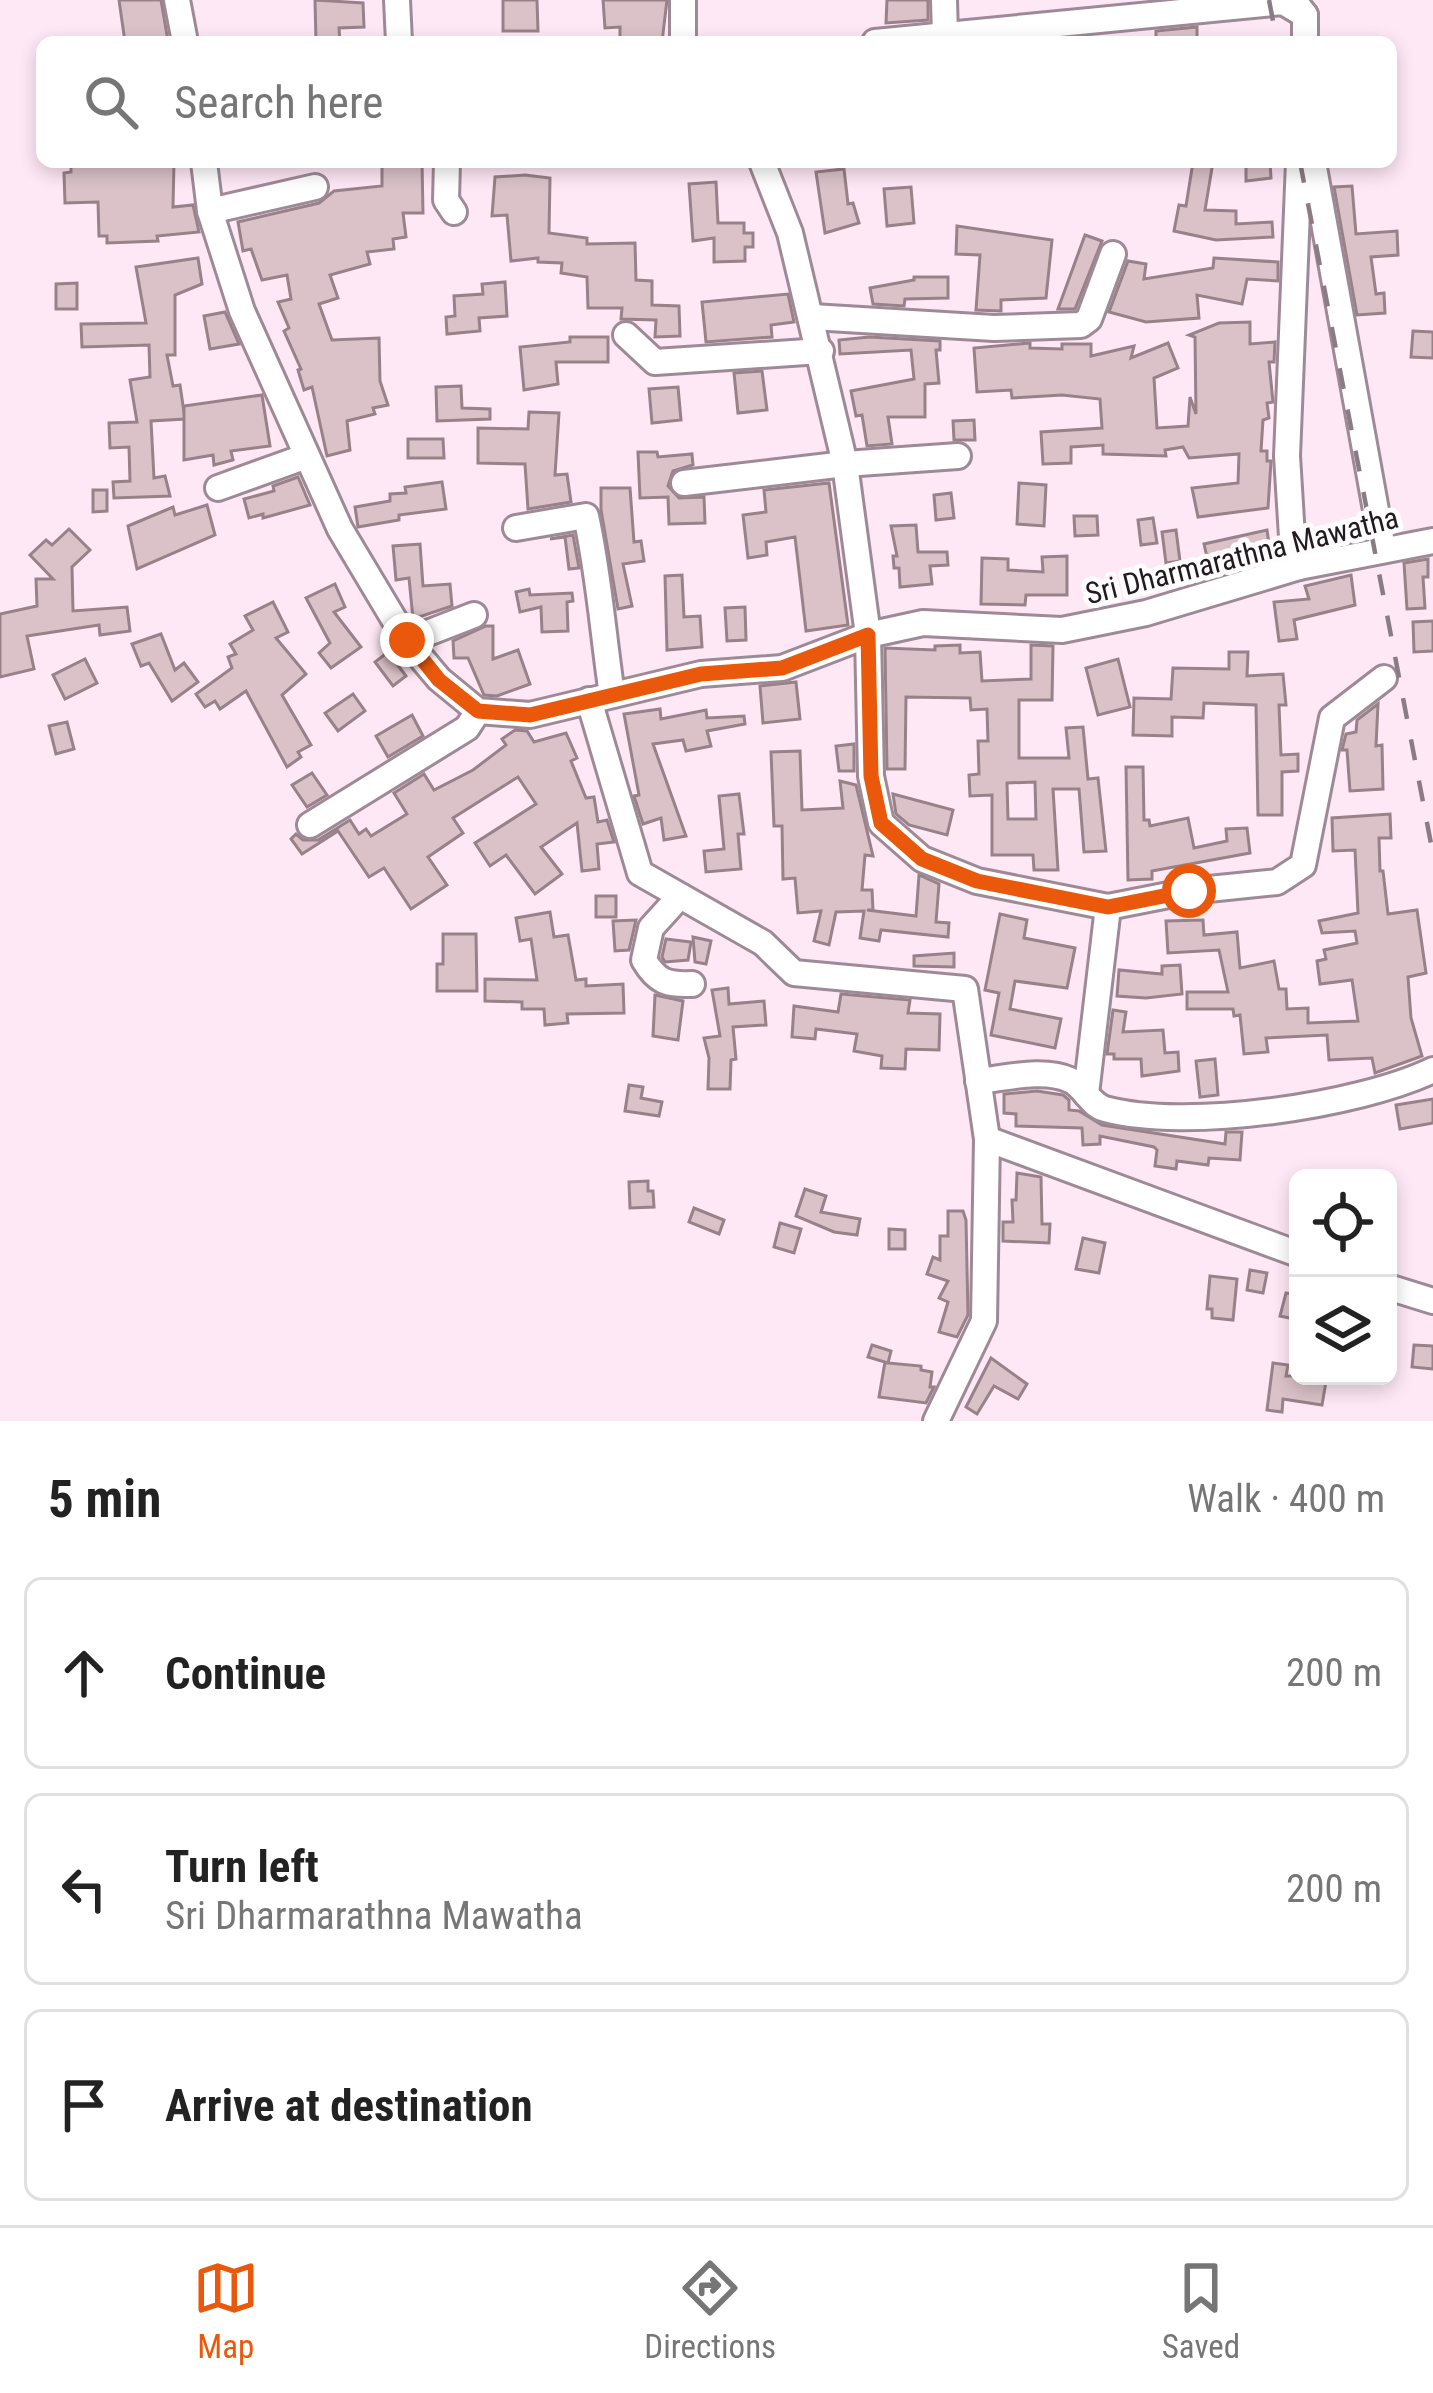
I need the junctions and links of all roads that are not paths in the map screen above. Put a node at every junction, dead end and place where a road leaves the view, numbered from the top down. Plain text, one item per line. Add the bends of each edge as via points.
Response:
1 (177, 0) edge
2 (397, 0) edge
3 (683, 0) edge
4 (944, 0) edge
5 (1252, 3) edge
6 (1303, 5) edge
7 (184, 36) edge
8 (399, 36) edge
9 (683, 36) edge
10 (945, 36) joint
11 (1304, 36) edge
12 (205, 168) edge
13 (447, 168) edge
14 (764, 168) edge
15 (1299, 168) edge
16 (1314, 168) edge
17 (315, 187) dead end
18 (211, 211) junction
19 (454, 212) dead end
20 (1114, 254) dead end
21 (812, 317) junction
22 (626, 335) dead end
23 (821, 351) junction
24 (958, 456) dead end
25 (304, 457) junction
26 (845, 464) junction
27 (684, 483) dead end
28 (218, 488) dead end
29 (516, 528) dead end
30 (1433, 541) edge
31 (1383, 549) junction
32 (1299, 567) junction
33 (474, 615) dead end
34 (868, 635) junction
35 (407, 640) junction
36 (1384, 678) dead end
37 (601, 697) junction
38 (478, 711) junction
39 (310, 825) dead end
40 (680, 896) junction
41 (1108, 907) junction
42 (692, 984) dead end
43 (1433, 1070) edge
44 (978, 1081) junction
45 (1086, 1094) junction
46 (987, 1139) junction
47 (1289, 1251) edge
48 (1397, 1290) edge
49 (1433, 1301) edge
50 (936, 1421) edge

1 - 7 street
2 - 8 street
3 - 9 street
4 - 10 street
5 - 6 street
5 - 10 street
6 - 11 street
12 - 18 street
13 - 19 street
14 - 21 street
15 - 32 street via 1287,455
16 - 31 street
17 - 18 street
18 - 25 street via 242,311
20 - 21 street via 1081,325
21 - 23 street
22 - 23 street via 655,362
23 - 26 street
24 - 26 street
25 - 28 street
25 - 35 street
26 - 27 street
26 - 34 street
29 - 37 street via 586,516 598,573
30 - 31 street, Sri Dharmarathna Mawatha
31 - 32 street, Sri Dharmarathna Mawatha
32 - 34 street, Sri Dharmarathna Mawatha via 1062,630 923,622
33 - 35 street
34 - 37 street, Sri Dharmarathna Mawatha via 782,668 701,674
34 - 41 street via 871,776 881,823 922,859 977,881
35 - 38 street
36 - 41 street via 1332,718 1303,865 1276,882
37 - 38 street, Sri Dharmarathna Mawatha via 530,715
37 - 40 street via 640,873
38 - 39 street via 467,728
40 - 42 street via 651,928 644,960 667,985
40 - 44 street via 763,943 794,973 965,988
41 - 45 street
43 - 45 street via 1394,1088 1225,1117 1156,1118 1098,1108
44 - 45 street via 1053,1074
44 - 46 street
46 - 47 street
46 - 50 street via 984,1321
48 - 49 street

